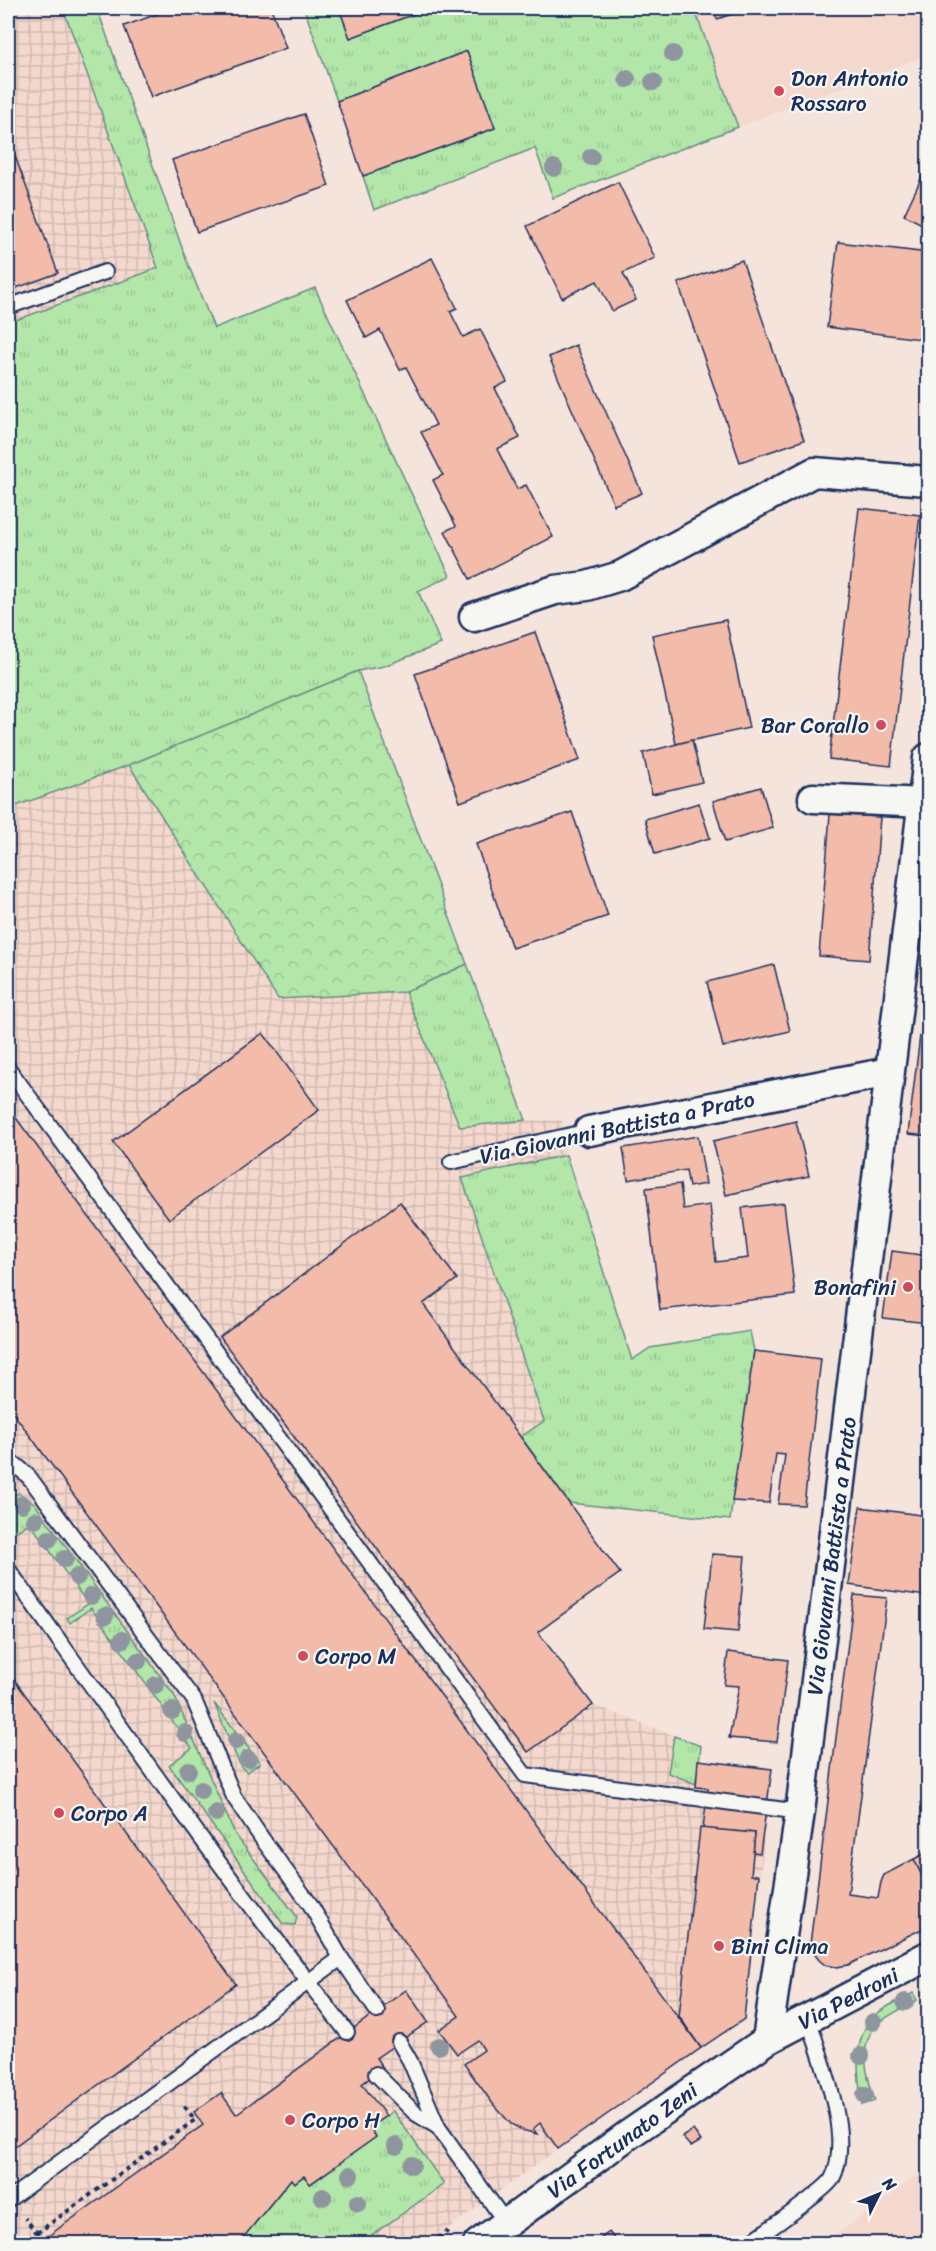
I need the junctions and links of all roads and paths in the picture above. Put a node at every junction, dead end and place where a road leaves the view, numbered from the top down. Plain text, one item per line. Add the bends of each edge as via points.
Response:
1 (105, 272) dead end
2 (8, 307) edge
3 (928, 481) edge
4 (474, 617) dead end
5 (928, 758) edge
6 (813, 798) dead end
7 (925, 803) junction
8 (917, 949) edge
9 (8, 1068) edge
10 (889, 1072) junction
11 (588, 1131) joint
12 (451, 1162) dead end
13 (8, 1465) edge
14 (8, 1569) edge
15 (800, 1812) junction
16 (928, 1956) edge
17 (341, 1958) junction
18 (308, 1982) junction
19 (377, 2011) dead end
20 (808, 2018) junction
21 (347, 2032) dead end
22 (767, 2040) junction
23 (399, 2042) dead end
24 (376, 2074) dead end
25 (177, 2096) dead end
26 (438, 2127) junction
27 (8, 2200) edge
28 (23, 2215) dead end
29 (506, 2223) junction
30 (37, 2233) junction
31 (22, 2244) edge
32 (478, 2244) edge
33 (748, 2244) edge

1 - 2 lane
3 - 4 street via 814,472 620,576 555,590
5 - 7 street, Via Giovanni Battista a Prato
6 - 7 street
7 - 8 street, Via Giovanni Battista a Prato
8 - 10 street, Via Giovanni Battista a Prato
9 - 15 lane via 525,1775
10 - 11 street, Via Giovanni Battista a Prato
10 - 15 street, Via Giovanni Battista a Prato
11 - 12 lane, Via Giovanni Battista a Prato
13 - 17 lane via 17,1466 29,1477 194,1700 234,1797 310,1904
14 - 18 lane
15 - 22 street, Via Giovanni Battista a Prato
16 - 20 street, Via Pedroni
17 - 18 lane
17 - 19 lane
18 - 21 lane
18 - 27 lane
20 - 22 street, Via Pedroni
20 - 33 lane via 838,2116 840,2154 832,2180
22 - 29 street, Via Fortunato Zeni
23 - 26 lane
24 - 26 lane via 415,2113
25 - 30 path via 195,2120
26 - 29 lane
28 - 30 path
29 - 32 street, Via Fortunato Zeni
30 - 31 path

